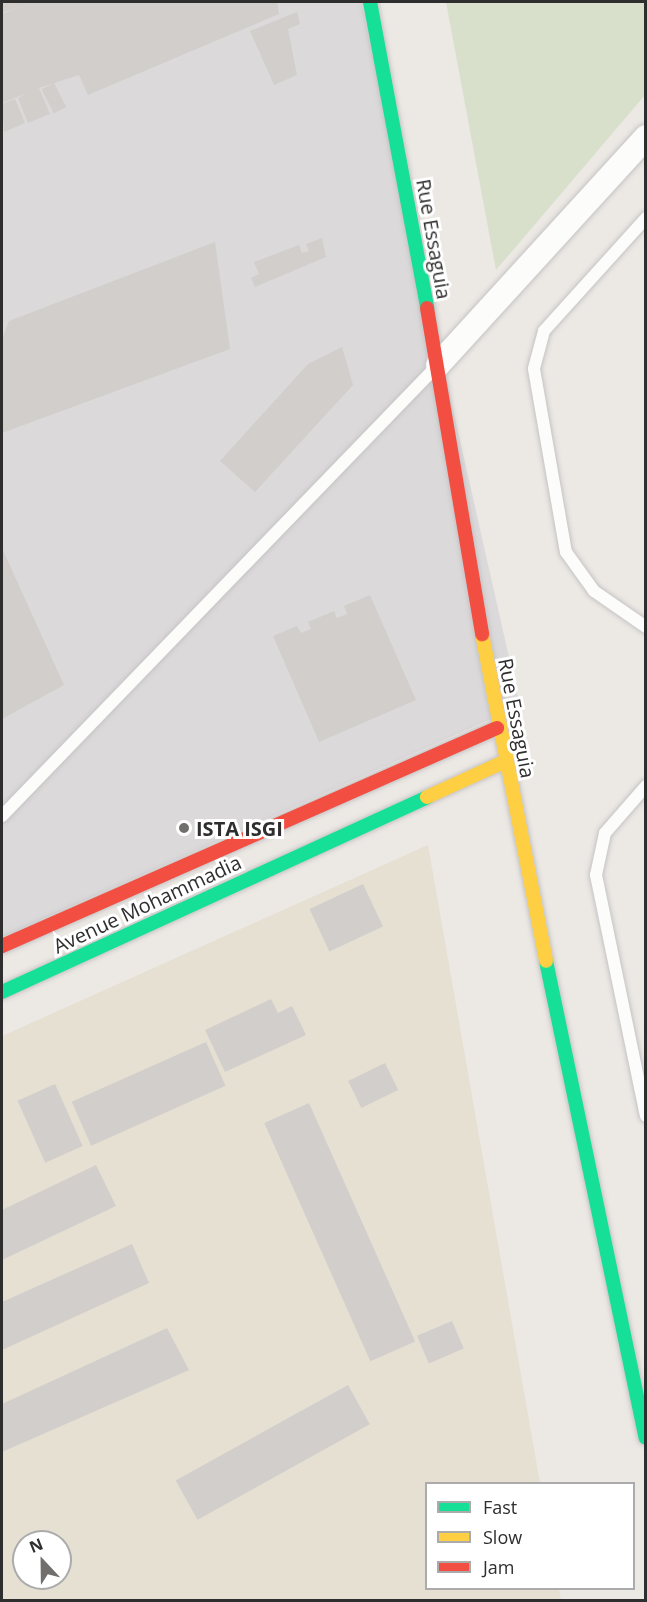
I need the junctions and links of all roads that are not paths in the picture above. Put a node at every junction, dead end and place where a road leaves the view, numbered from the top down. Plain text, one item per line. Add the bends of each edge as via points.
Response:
1 (370, 2) edge
2 (645, 137) edge
3 (645, 218) edge
4 (438, 365) junction
5 (645, 627) edge
6 (497, 728) junction
7 (506, 761) junction
8 (645, 786) edge
9 (2, 816) edge
10 (142, 883) junction
11 (160, 920) junction
12 (2, 946) edge
13 (2, 992) edge
14 (645, 1116) edge
15 (645, 1438) edge

1 - 4 street, Rue Essaguia
2 - 4 street
3 - 5 lane via 544,331 534,369 566,552 594,591
4 - 6 street, Rue Essaguia
4 - 9 lane
6 - 7 street, Rue Essaguia
6 - 10 street, Avenue Mohammadia
7 - 11 street, Avenue Mohammadia
7 - 15 street, Rue Essaguia
8 - 14 lane via 605,833 596,875
10 - 11 street
10 - 12 street, Avenue Mohammadia
11 - 13 street, Avenue Mohammadia

